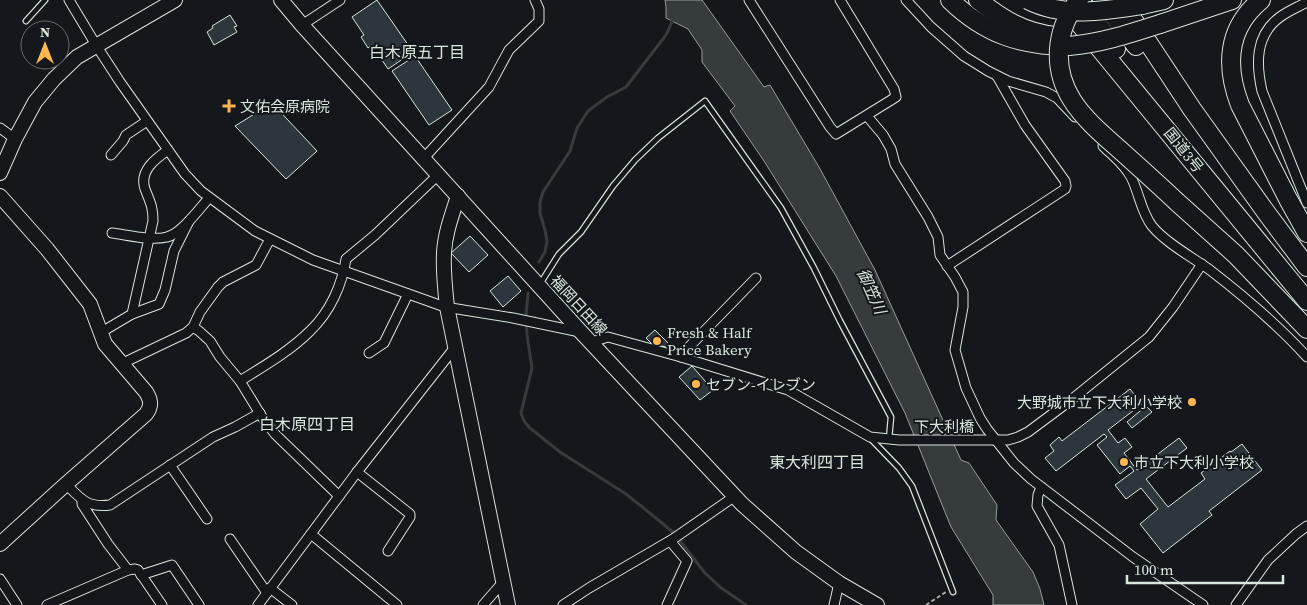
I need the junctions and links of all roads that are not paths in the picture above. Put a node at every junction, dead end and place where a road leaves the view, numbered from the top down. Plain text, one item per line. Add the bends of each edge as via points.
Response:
1 (45, 0) edge
2 (69, 0) edge
3 (174, 0) edge
4 (281, 0) edge
5 (340, 0) edge
6 (535, 0) edge
7 (749, 0) edge
8 (840, 0) edge
9 (906, 0) edge
10 (950, 0) edge
11 (978, 0) edge
12 (1028, 0) edge
13 (1060, 0) edge
14 (1079, 0) edge
15 (1102, 0) edge
16 (1120, 0) edge
17 (1164, 0) edge
18 (1232, 0) edge
19 (1261, 0) edge
20 (1307, 2) edge
21 (27, 20) edge
22 (302, 25) junction
23 (1069, 42) junction
24 (96, 45) junction
25 (996, 75) junction
26 (867, 116) junction
27 (147, 121) junction
28 (0, 128) edge
29 (15, 139) junction
30 (168, 150) junction
31 (111, 155) dead end
32 (424, 158) junction
33 (0, 173) edge
34 (438, 175) junction
35 (0, 196) edge
36 (458, 196) junction
37 (209, 198) junction
38 (1307, 202) edge
39 (1268, 215) junction
40 (189, 221) junction
41 (1248, 229) junction
42 (112, 233) dead end
43 (1307, 233) edge
44 (149, 238) junction
45 (270, 239) junction
46 (1202, 264) junction
47 (947, 266) junction
48 (1307, 267) edge
49 (344, 271) junction
50 (756, 278) dead end
51 (539, 286) junction
52 (408, 294) junction
53 (1307, 301) edge
54 (447, 307) junction
55 (132, 314) junction
56 (193, 327) junction
57 (1307, 329) edge
58 (581, 332) junction
59 (100, 333) junction
60 (592, 342) junction
61 (456, 346) junction
62 (369, 353) dead end
63 (681, 357) junction
64 (1307, 357) edge
65 (121, 364) junction
66 (240, 381) junction
67 (260, 413) junction
68 (870, 437) junction
69 (888, 439) junction
70 (993, 440) junction
71 (170, 465) junction
72 (357, 472) junction
73 (66, 484) junction
74 (1041, 487) junction
75 (339, 496) junction
76 (735, 496) junction
77 (82, 500) junction
78 (207, 519) dead end
79 (1307, 526) edge
80 (311, 534) junction
81 (674, 538) junction
82 (230, 539) dead end
83 (0, 544) edge
84 (388, 551) dead end
85 (128, 570) junction
86 (141, 574) junction
87 (0, 579) edge
88 (503, 582) junction
89 (839, 583) junction
90 (269, 591) junction
91 (953, 592) dead end
92 (17, 605) edge
93 (46, 605) edge
94 (162, 605) edge
95 (199, 605) edge
96 (258, 605) edge
97 (292, 605) edge
98 (397, 605) edge
99 (483, 605) edge
100 (508, 605) edge
101 (563, 605) edge
102 (667, 605) edge
103 (834, 605) edge
104 (878, 605) edge
105 (1072, 605) edge
106 (1203, 605) edge
107 (1236, 605) edge

1 - 21 lane
2 - 24 street
3 - 24 main road
4 - 22 main road, 福岡日田線
5 - 22 street
6 - 32 street via 539,21 509,50 489,87
7 - 26 street via 836,134
8 - 26 street via 896,97
9 - 25 street via 964,56
10 - 23 highway via 978,24 1014,40 1051,46
11 - 23 highway via 1013,24
12 - 17 highway, bridge via 1047,7 1080,12
13 - 41 highway, 国道3号
14 - 41 highway
14 - 57 highway, bridge via 1066,20 1060,40 1059,61 1072,101 1091,123 1236,255
15 - 39 highway
16 - 39 highway, 国道3号
18 - 23 highway, bridge via 1135,32
19 - 43 highway via 1245,16 1233,43 1234,90
20 - 38 street via 1279,18 1268,29 1261,42 1258,74
22 - 32 main road, 福岡日田線
24 - 27 street
24 - 29 main road via 77,57 54,79 35,102
25 - 46 street via 1058,98 1124,166 1152,226
25 - 47 street via 1066,186
26 - 47 street via 883,135 895,164 928,217 938,237 940,255
27 - 30 street
27 - 31 street via 126,135
28 - 29 street
29 - 33 main road
30 - 37 street via 185,174
30 - 44 street via 147,169 143,180 153,210
32 - 34 main road, 福岡日田線
34 - 36 main road, 福岡日田線
34 - 49 street via 346,259
35 - 59 main road via 90,304
36 - 51 main road, 福岡日田線
36 - 54 main road via 448,225 444,251
37 - 40 street
37 - 45 street
39 - 48 highway, 国道3号
40 - 44 street via 168,237
40 - 55 street via 174,251 166,290 158,304
41 - 53 highway, 国道3号
42 - 44 street
44 - 55 street
45 - 49 street
45 - 56 street via 256,265 218,287
46 - 64 street via 1268,316
46 - 70 street, 下大利橋 via 1149,338 1028,432 1008,440
47 - 70 street via 963,292 955,350 966,388
49 - 52 street
49 - 66 street via 332,303 311,331
50 - 63 street
51 - 58 main road, 福岡日田線
51 - 69 lane via 558,254 581,232 635,160 706,101 781,208 814,268 891,417
52 - 54 street
52 - 62 street via 384,343
54 - 58 street
54 - 61 main road
55 - 59 street
56 - 65 street via 186,334
56 - 66 street via 210,341
58 - 60 main road, 福岡日田線
59 - 65 main road
60 - 63 street via 608,337
60 - 76 main road, 福岡日田線
61 - 72 street
61 - 88 main road
63 - 68 street via 788,390
65 - 73 main road via 146,392 150,407
66 - 67 street
67 - 71 street via 213,437
67 - 75 street via 275,434
68 - 69 street, 下大利橋
68 - 91 lane via 912,486
69 - 70 street, 下大利橋
70 - 74 street
71 - 77 street via 110,505
71 - 78 street
72 - 75 street
72 - 84 street via 410,514
73 - 77 street
73 - 83 main road
74 - 105 street via 1038,506 1059,545
74 - 106 street
75 - 80 street
76 - 81 street
76 - 89 main road, 福岡日田線 via 796,552
77 - 85 street
79 - 107 street via 1268,560
80 - 90 street
80 - 98 street
81 - 101 street
81 - 102 street via 687,561
82 - 90 street
85 - 86 street via 135,569
85 - 93 street
86 - 94 street
86 - 95 street via 172,565
87 - 92 street
88 - 99 street
88 - 100 main road
89 - 103 street
89 - 104 main road, 福岡日田線
90 - 96 street
90 - 97 street

